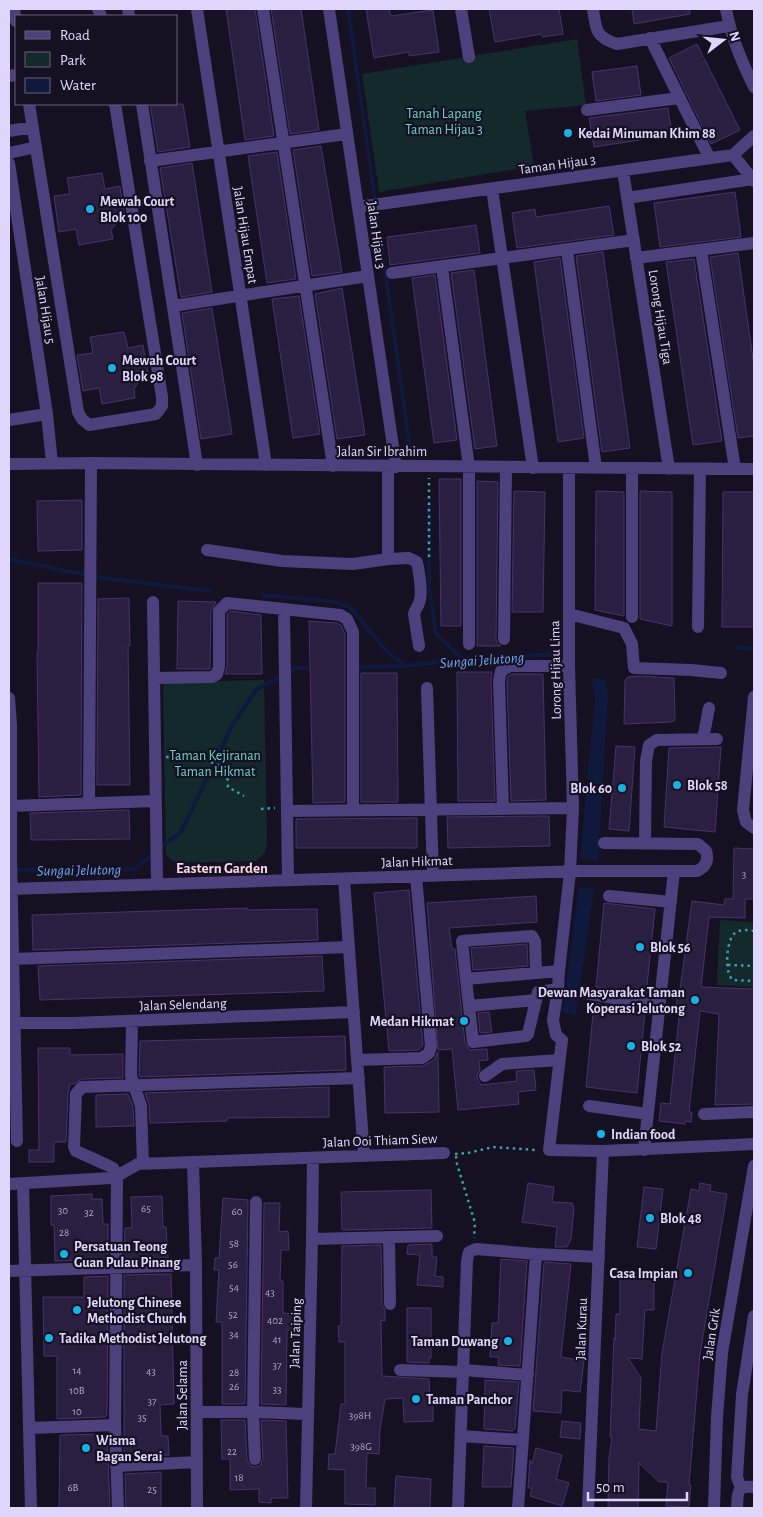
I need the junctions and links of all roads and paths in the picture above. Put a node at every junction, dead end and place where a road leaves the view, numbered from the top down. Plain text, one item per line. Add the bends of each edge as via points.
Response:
1 (197, 9) edge
2 (263, 9) edge
3 (329, 9) edge
4 (461, 9) edge
5 (592, 9) edge
6 (726, 9) edge
7 (729, 26) junction
8 (650, 38) junction
9 (469, 57) dead end
10 (754, 87) edge
11 (679, 98) junction
12 (29, 105) edge
13 (115, 105) edge
14 (142, 105) edge
15 (587, 110) dead end
16 (33, 127) junction
17 (9, 131) edge
18 (347, 134) junction
19 (754, 136) edge
20 (284, 142) junction
21 (36, 148) junction
22 (9, 152) edge
23 (219, 152) junction
24 (733, 154) junction
25 (709, 157) junction
26 (150, 161) junction
27 (9, 163) edge
28 (623, 170) junction
29 (754, 180) edge
30 (492, 189) junction
31 (627, 198) junction
32 (363, 206) junction
33 (634, 240) junction
34 (754, 243) edge
35 (567, 250) junction
36 (701, 250) junction
37 (636, 258) junction
38 (503, 259) junction
39 (442, 266) junction
40 (392, 273) dead end
41 (368, 276) junction
42 (306, 286) junction
43 (241, 296) junction
44 (173, 306) junction
45 (47, 414) junction
46 (9, 420) edge
47 (52, 463) junction
48 (91, 463) junction
49 (9, 464) edge
50 (197, 465) junction
51 (266, 465) junction
52 (333, 466) junction
53 (392, 466) junction
54 (429, 466) junction
55 (469, 467) junction
56 (506, 468) junction
57 (533, 468) junction
58 (569, 468) junction
59 (596, 468) junction
60 (632, 468) junction
61 (669, 469) junction
62 (700, 469) junction
63 (735, 469) junction
64 (754, 469) edge
65 (207, 550) dead end
66 (388, 559) junction
67 (429, 559) dead end
68 (153, 602) dead end
69 (284, 609) junction
70 (569, 614) junction
71 (632, 617) dead end
72 (698, 627) dead end
73 (504, 639) dead end
74 (469, 644) dead end
75 (419, 646) dead end
76 (569, 666) junction
77 (721, 674) dead end
78 (154, 678) junction
79 (427, 688) dead end
80 (754, 697) edge
81 (9, 698) edge
82 (709, 708) dead end
83 (703, 739) junction
84 (717, 739) dead end
85 (155, 757) junction
86 (244, 796) dead end
87 (156, 801) junction
88 (88, 803) junction
89 (11, 806) junction
90 (573, 808) junction
91 (503, 809) junction
92 (353, 810) junction
93 (431, 810) junction
94 (287, 811) junction
95 (754, 828) edge
96 (645, 842) junction
97 (604, 843) dead end
98 (674, 871) junction
99 (575, 872) junction
100 (416, 876) junction
101 (433, 876) junction
102 (344, 879) junction
103 (288, 880) junction
104 (157, 884) junction
105 (10, 887) edge
106 (609, 896) dead end
107 (671, 902) junction
108 (754, 931) edge
109 (349, 947) junction
110 (13, 959) junction
111 (728, 965) junction
112 (754, 966) edge
113 (559, 971) junction
114 (536, 973) junction
115 (466, 979) junction
116 (754, 981) edge
117 (558, 989) junction
118 (590, 994) dead end
119 (536, 1000) junction
120 (470, 1006) junction
121 (660, 1006) junction
122 (354, 1012) junction
123 (132, 1022) junction
124 (14, 1023) junction
125 (357, 1060) junction
126 (559, 1060) junction
127 (485, 1076) dead end
128 (359, 1078) junction
129 (134, 1085) junction
130 (589, 1106) dead end
131 (754, 1112) edge
132 (647, 1114) junction
133 (704, 1114) dead end
134 (17, 1140) dead end
135 (754, 1144) edge
136 (549, 1150) junction
137 (644, 1150) junction
138 (603, 1151) junction
139 (450, 1154) junction
140 (364, 1156) junction
141 (313, 1158) junction
142 (193, 1162) junction
143 (143, 1164) junction
144 (754, 1166) edge
145 (117, 1176) junction
146 (23, 1183) junction
147 (9, 1184) edge
148 (256, 1202) dead end
149 (437, 1236) dead end
150 (390, 1237) junction
151 (312, 1239) junction
152 (536, 1254) junction
153 (470, 1255) junction
154 (599, 1257) junction
155 (196, 1265) junction
156 (116, 1268) junction
157 (9, 1271) edge
158 (25, 1271) junction
159 (390, 1304) dead end
160 (754, 1316) edge
161 (400, 1370) dead end
162 (463, 1371) junction
163 (528, 1374) junction
164 (197, 1412) junction
165 (254, 1412) junction
166 (307, 1414) junction
167 (115, 1425) junction
168 (29, 1428) junction
169 (461, 1436) junction
170 (523, 1440) junction
171 (255, 1459) dead end
172 (197, 1462) junction
173 (116, 1466) junction
174 (754, 1487) edge
175 (741, 1488) junction
176 (31, 1508) edge
177 (118, 1508) edge
178 (197, 1508) edge
179 (306, 1508) edge
180 (458, 1508) edge
181 (518, 1508) edge
182 (588, 1508) edge
183 (714, 1508) edge
184 (737, 1508) edge

1 - 23 street, Jalan Hijau Empat
2 - 20 street
3 - 18 street, Jalan Hijau 3
4 - 9 street
5 - 8 street via 596,31 606,40 617,44
6 - 7 street
7 - 8 street
7 - 10 street
8 - 11 street
11 - 15 street
11 - 25 street
12 - 16 street
13 - 21 street via 162,397 162,406 156,414 89,425 78,412
14 - 26 street
16 - 17 street
16 - 21 street
18 - 20 street
18 - 32 street, Jalan Hijau 3
19 - 24 street
20 - 23 street
20 - 42 street
21 - 22 street
23 - 26 street
23 - 43 street, Jalan Hijau Empat
24 - 25 street, Taman Hijau 3
24 - 29 street
25 - 28 street, Taman Hijau 3
26 - 44 street
27 - 45 street, Jalan Hijau 5
28 - 30 street, Taman Hijau 3
28 - 31 street, Lorong Hijau Tiga
29 - 31 street
30 - 32 street, Taman Hijau 3
30 - 38 street
31 - 33 street, Lorong Hijau Tiga
32 - 41 street, Jalan Hijau 3
33 - 35 street
33 - 37 street, Lorong Hijau Tiga
34 - 36 street
35 - 38 street
35 - 59 street
36 - 37 street
36 - 63 street
37 - 61 street, Lorong Hijau Tiga
38 - 39 street
38 - 57 street
39 - 40 street
39 - 55 street
41 - 42 street
41 - 53 street, Jalan Hijau 3
42 - 43 street
42 - 52 street
43 - 44 street
43 - 51 street, Jalan Hijau Empat
44 - 50 street
45 - 46 street
45 - 47 street, Jalan Hijau 5
47 - 48 street, Jalan Sir Ibrahim
47 - 49 street, Jalan Sir Ibrahim
48 - 50 street, Jalan Sir Ibrahim
48 - 88 street
50 - 51 street, Jalan Sir Ibrahim
51 - 52 street, Jalan Sir Ibrahim
52 - 53 street, Jalan Sir Ibrahim
53 - 54 street, Jalan Sir Ibrahim
53 - 66 street, Jalan Hijau 3
54 - 55 street, Jalan Sir Ibrahim
54 - 67 path
55 - 56 street, Jalan Sir Ibrahim
55 - 74 street
56 - 57 street, Jalan Sir Ibrahim
56 - 73 street
57 - 58 street, Jalan Sir Ibrahim
58 - 59 street, Jalan Sir Ibrahim
58 - 70 street, Lorong Hijau Lima
59 - 60 street, Jalan Sir Ibrahim
60 - 61 street, Jalan Sir Ibrahim
60 - 71 street
61 - 62 street, Jalan Sir Ibrahim
62 - 63 street, Jalan Sir Ibrahim
62 - 72 street
63 - 64 street, Jalan Sir Ibrahim
65 - 66 street via 282,561 353,564
66 - 75 street via 408,558 417,562 420,602 414,614
68 - 78 street
69 - 78 street via 227,604 219,610 216,674 212,678
69 - 92 street via 340,615 348,619 353,632
69 - 94 street
70 - 76 street, Lorong Hijau Lima
70 - 77 street via 624,628 632,644 634,668
76 - 90 street, Lorong Hijau Lima
76 - 91 street via 510,666 502,671 499,681
78 - 85 street
79 - 93 street
80 - 95 street via 743,810 746,822
81 - 89 street
82 - 83 street
83 - 84 street
83 - 96 street via 657,740 649,745
85 - 86 path via 211,761 227,770 228,787
85 - 87 street
87 - 88 street
87 - 104 street
88 - 89 street
89 - 105 street
90 - 91 street
90 - 99 street, Lorong Hijau Lima
91 - 93 street
92 - 93 street
92 - 94 street
93 - 101 street
94 - 103 street
96 - 97 street, Jalan Hikmat
96 - 98 street, Jalan Hikmat via 698,844 706,850 707,860 701,869
98 - 99 street, Jalan Hikmat
98 - 107 street
99 - 101 street, Jalan Hikmat
99 - 113 street, Lorong Hijau Lima
100 - 101 street, Jalan Hikmat
100 - 102 street, Jalan Hikmat
100 - 125 street via 431,1046 429,1053 422,1058
102 - 103 street, Jalan Hikmat
102 - 109 street
103 - 104 street, Jalan Hikmat
104 - 105 street, Jalan Hikmat
105 - 110 street
106 - 107 street
107 - 121 street
108 - 111 path via 742,930 731,937
109 - 110 street
109 - 122 street
110 - 124 street
111 - 112 path
111 - 116 path via 728,973 733,980
113 - 114 street
113 - 117 street, Lorong Hijau Lima
114 - 115 street
114 - 115 street via 532,936 472,940 462,941
115 - 120 street
117 - 119 street via 538,992
117 - 126 street, Lorong Hijau Lima via 553,1020 556,1035 562,1040
118 - 121 street
119 - 120 street
119 - 120 street via 526,1036 473,1042
121 - 132 street
122 - 123 street, Jalan Selendang
122 - 125 street
123 - 124 street, Jalan Selendang
123 - 129 street via 131,1076
124 - 134 street
125 - 128 street
126 - 127 street via 502,1064
126 - 136 street, Lorong Hijau Lima
128 - 129 street
128 - 140 street
129 - 143 street via 141,1106
129 - 145 street via 82,1087 76,1094 74,1147 113,1168
130 - 132 street
131 - 133 street
132 - 137 street
135 - 137 street
136 - 138 street
136 - 139 path, Jalan Ooi Thiam Siew via 493,1147
137 - 138 street
138 - 154 street, Jalan Kurau
139 - 140 street, Jalan Ooi Thiam Siew
139 - 153 path via 457,1164 475,1223
140 - 141 street, Jalan Ooi Thiam Siew
141 - 142 street, Jalan Ooi Thiam Siew
141 - 151 street, Jalan Taiping
142 - 143 street, Jalan Ooi Thiam Siew
142 - 155 street, Jalan Selama
143 - 145 street, Jalan Ooi Thiam Siew
144 - 183 street, Jalan Grik via 722,1353
145 - 146 street, Jalan Ooi Thiam Siew
145 - 156 street
146 - 147 street, Jalan Ooi Thiam Siew
146 - 158 street
148 - 165 street
149 - 150 street
150 - 151 street
150 - 159 street
151 - 166 street, Jalan Taiping
152 - 153 street
152 - 154 street
152 - 163 street
153 - 162 street
154 - 182 street, Jalan Kurau
155 - 156 street
155 - 164 street, Jalan Selama
156 - 158 street
156 - 167 street
157 - 158 street
158 - 168 street
160 - 175 street via 742,1395 737,1477
161 - 162 street
162 - 163 street
162 - 169 street
163 - 170 street
164 - 165 street
164 - 172 street, Jalan Selama
165 - 166 street
165 - 171 street
166 - 179 street, Jalan Taiping
167 - 168 street
167 - 173 street
168 - 176 street
169 - 170 street
169 - 180 street
170 - 181 street
172 - 173 street
172 - 178 street, Jalan Selama
173 - 177 street
174 - 175 street
175 - 184 street

